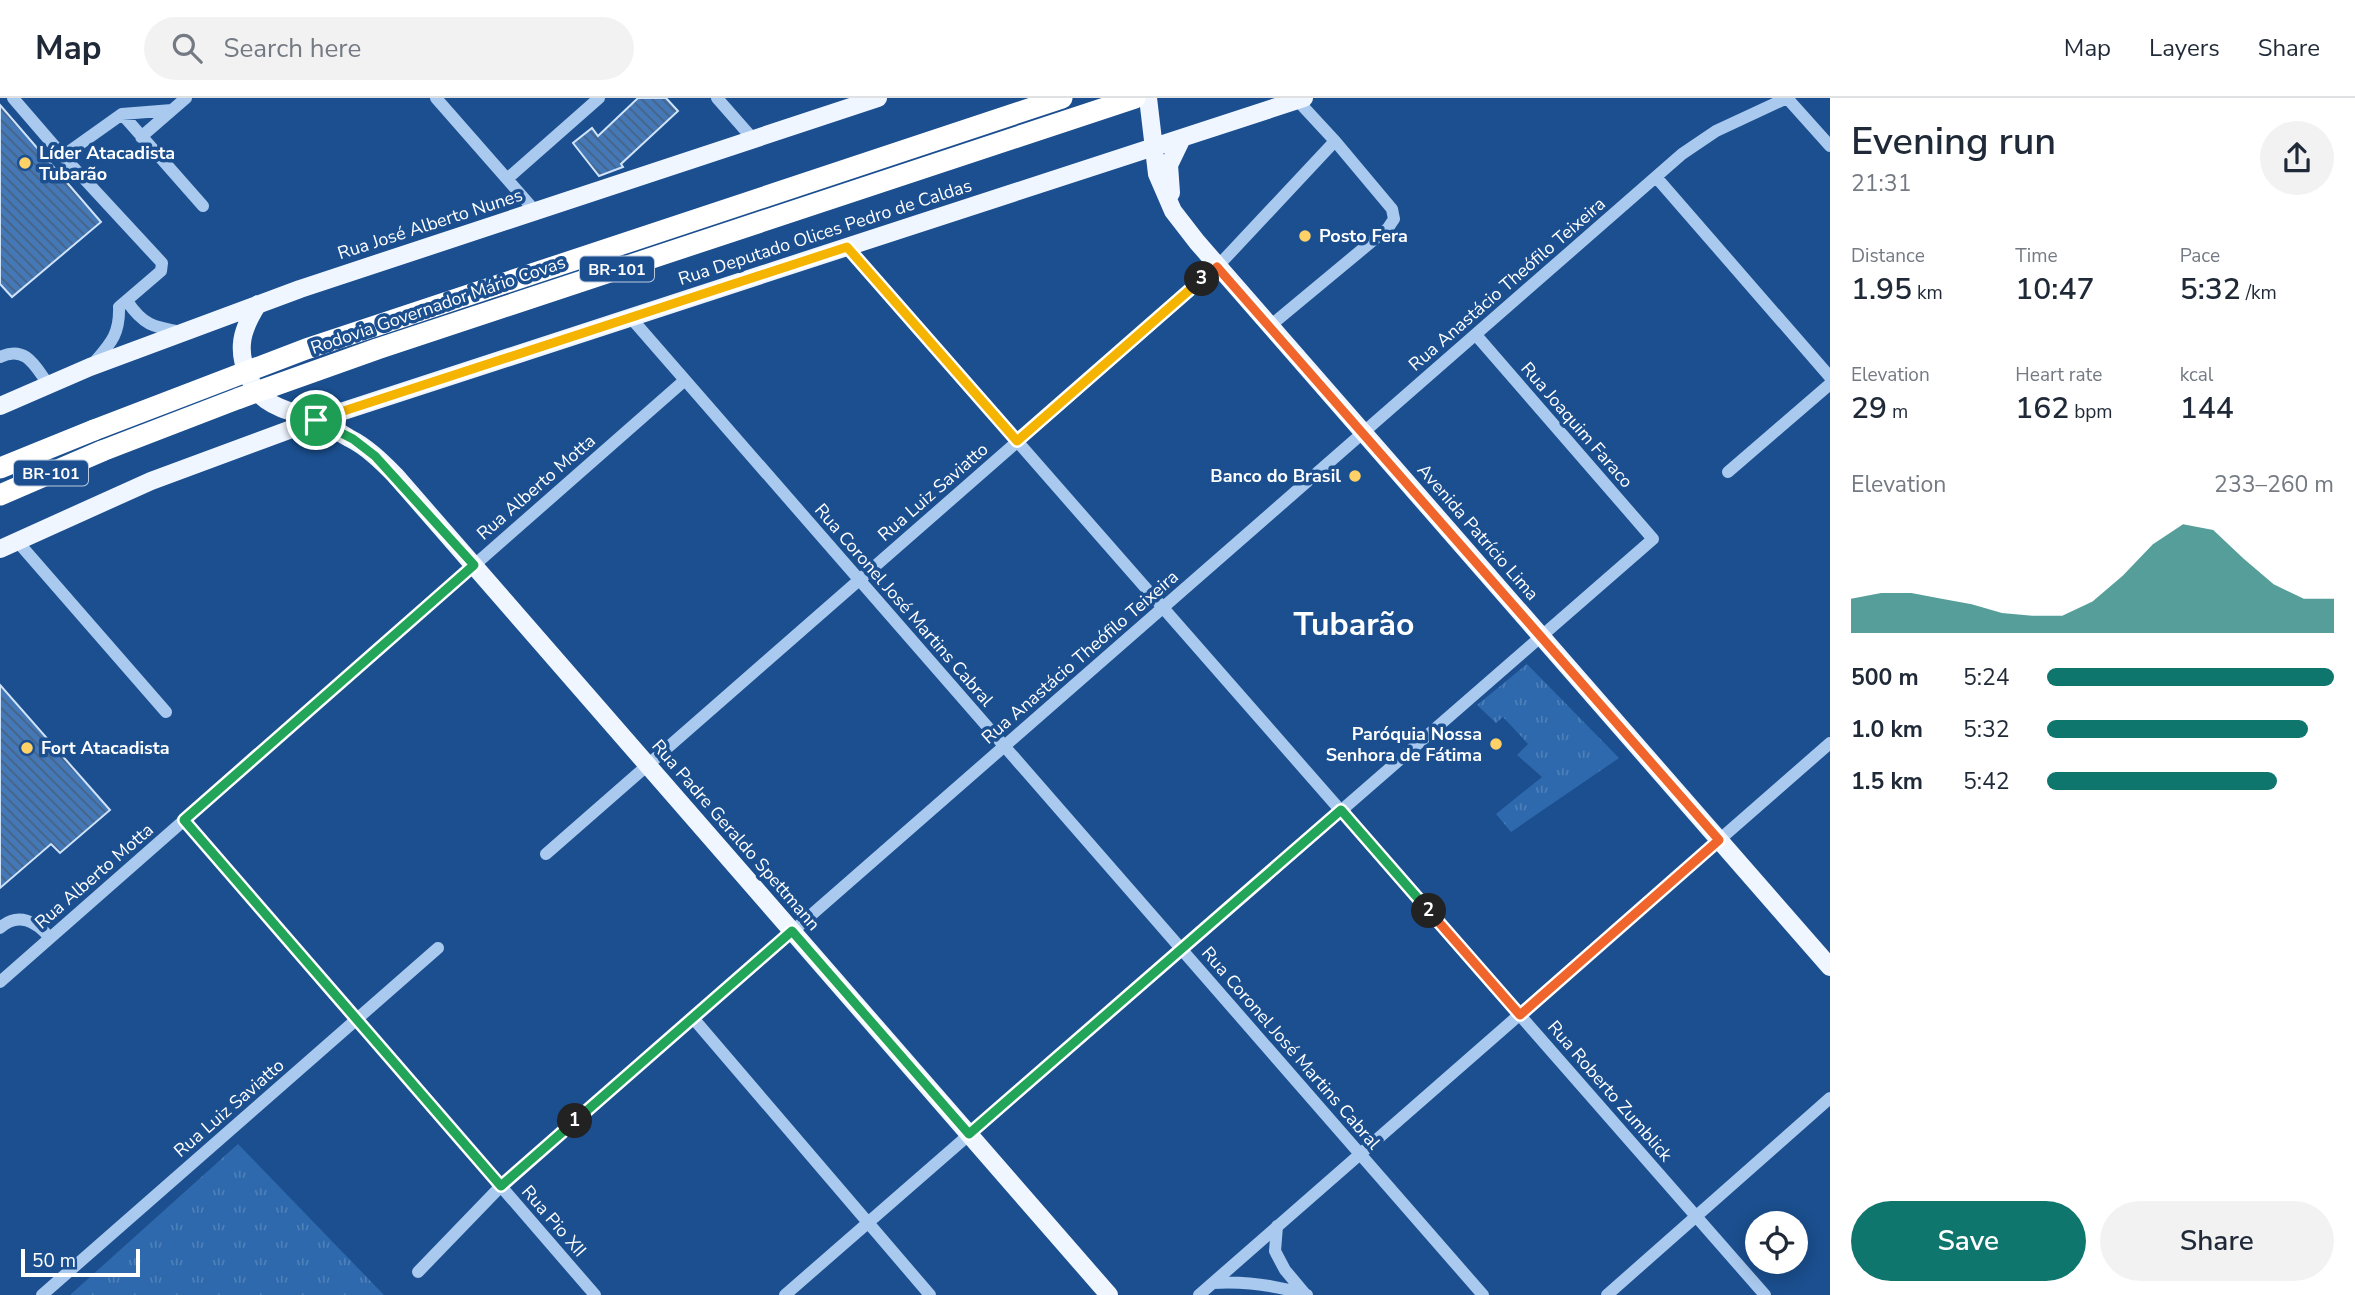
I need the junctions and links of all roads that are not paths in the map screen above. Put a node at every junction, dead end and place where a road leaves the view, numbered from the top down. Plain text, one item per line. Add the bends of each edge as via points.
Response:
1 (13, 98) edge
2 (186, 98) edge
3 (436, 98) edge
4 (599, 98) edge
5 (717, 98) edge
6 (878, 98) edge
7 (1062, 98) edge
8 (1135, 98) edge
9 (1148, 98) edge
10 (1787, 98) edge
11 (1300, 99) edge
12 (172, 110) junction
13 (122, 114) junction
14 (141, 137) junction
15 (1182, 138) junction
16 (753, 139) junction
17 (1335, 141) junction
18 (1830, 146) edge
19 (1153, 148) junction
20 (63, 156) junction
21 (1656, 177) junction
22 (507, 179) junction
23 (203, 206) dead end
24 (535, 211) junction
25 (1173, 211) junction
26 (847, 247) junction
27 (1217, 267) junction
28 (258, 303) junction
29 (123, 304) junction
30 (631, 318) junction
31 (1270, 326) junction
32 (181, 332) junction
33 (1476, 334) junction
34 (0, 357) edge
35 (90, 367) junction
36 (1830, 377) edge
37 (685, 380) junction
38 (48, 384) junction
39 (1830, 384) edge
40 (0, 406) edge
41 (316, 420) junction
42 (1363, 433) junction
43 (1017, 441) junction
44 (0, 468) edge
45 (1728, 472) dead end
46 (0, 495) edge
47 (17, 541) junction
48 (0, 549) edge
49 (474, 565) junction
50 (859, 580) junction
51 (1163, 607) junction
52 (1541, 636) junction
53 (166, 712) dead end
54 (1830, 743) edge
55 (1004, 746) junction
56 (647, 765) junction
57 (1341, 810) junction
58 (184, 820) junction
59 (1719, 840) junction
60 (546, 854) dead end
61 (0, 928) edge
62 (792, 931) junction
63 (50, 938) junction
64 (438, 948) dead end
65 (1181, 949) junction
66 (1830, 967) edge
67 (0, 982) edge
68 (1520, 1015) junction
69 (693, 1018) junction
70 (357, 1019) junction
71 (1830, 1098) edge
72 (969, 1134) junction
73 (1360, 1154) junction
74 (501, 1186) junction
75 (1696, 1216) junction
76 (868, 1222) junction
77 (1277, 1226) junction
78 (418, 1272) dead end
79 (1213, 1283) junction
80 (42, 1295) edge
81 (595, 1295) edge
82 (785, 1295) edge
83 (930, 1295) edge
84 (1109, 1295) edge
85 (1199, 1295) edge
86 (1306, 1295) edge
87 (1483, 1295) edge
88 (1607, 1295) edge
89 (1765, 1295) edge

1 - 20 street
2 - 12 street
3 - 22 street
4 - 22 street
5 - 16 street
6 - 16 main road, Rua José Alberto Nunes
7 - 44 highway, Rodovia Governador Mário Covas / BR-101, bridge via 260,365
8 - 46 highway, Rodovia Governador Mário Covas / BR-101, bridge via 377,349 102,451
9 - 19 main road, Avenida Patrício Lima
10 - 18 street
10 - 21 street, Rua Anastácio Theófilo Teixeira via 1716,131
11 - 15 main road, Rua Deputado Olices Pedro de Caldas
11 - 17 street
12 - 13 street
12 - 14 street
13 - 14 street
13 - 20 street
14 - 23 street
15 - 19 main road, Rua Deputado Olices Pedro de Caldas
15 - 25 main road via 1169,165
16 - 24 main road, Rua José Alberto Nunes
17 - 27 street, Rua Luiz Saviatto
17 - 31 street via 1392,208 1394,219
19 - 25 main road, Avenida Patrício Lima via 1157,174
19 - 26 main road, Rua Deputado Olices Pedro de Caldas
20 - 29 street via 162,262 161,271
21 - 33 street, Rua Anastácio Theófilo Teixeira
21 - 36 street
22 - 24 street
24 - 28 main road, Rua José Alberto Nunes
25 - 27 main road, Avenida Patrício Lima
26 - 30 main road, Rua Deputado Olices Pedro de Caldas
26 - 43 street, Rua Roberto Zumblick
27 - 31 main road, Avenida Patrício Lima
27 - 43 street, Rua Luiz Saviatto
28 - 32 main road, Rua José Alberto Nunes
28 - 41 main road, Rua Padre Geraldo Spettmann via 242,343 250,382 265,400
29 - 32 street via 153,327
29 - 35 street via 113,340
30 - 37 street, Rua Coronel José Martins Cabral
30 - 41 main road, Rua Deputado Olices Pedro de Caldas
31 - 42 main road, Avenida Patrício Lima
32 - 35 main road, Rua José Alberto Nunes
33 - 42 street, Rua Anastácio Theófilo Teixeira
33 - 52 street, Rua Joaquim Faraco via 1653,539
34 - 38 street via 9,353 29,358
35 - 38 main road, Rua José Alberto Nunes
37 - 49 street, Rua Alberto Motta
37 - 50 street, Rua Coronel José Martins Cabral
38 - 40 main road, Rua José Alberto Nunes
39 - 45 street
41 - 47 main road, Rua Deputado Olices Pedro de Caldas via 151,481
41 - 49 main road, Rua Padre Geraldo Spettmann via 375,456
42 - 51 street, Rua Anastácio Theófilo Teixeira
42 - 52 main road, Avenida Patrício Lima
43 - 50 street, Rua Luiz Saviatto
43 - 51 street, Rua Roberto Zumblick
47 - 48 main road, Rua Deputado Olices Pedro de Caldas
47 - 53 street
49 - 56 main road, Rua Padre Geraldo Spettmann
49 - 58 street, Rua Alberto Motta
50 - 55 street, Rua Coronel José Martins Cabral
50 - 56 street, Rua Luiz Saviatto
51 - 55 street, Rua Anastácio Theófilo Teixeira
51 - 57 street, Rua Roberto Zumblick
52 - 57 street
52 - 59 main road, Avenida Patrício Lima
54 - 59 street
55 - 62 street, Rua Anastácio Theófilo Teixeira
55 - 65 street, Rua Coronel José Martins Cabral
56 - 60 street, Rua Luiz Saviatto
56 - 62 main road, Rua Padre Geraldo Spettmann
57 - 65 street
57 - 68 street, Rua Roberto Zumblick
58 - 63 street, Rua Alberto Motta
58 - 70 street, Rua Pio XII
59 - 66 main road, Avenida Patrício Lima
59 - 68 street
61 - 63 street via 28,920
62 - 69 street, Rua Anastácio Theófilo Teixeira
62 - 72 main road, Rua Padre Geraldo Spettmann
63 - 67 street, Rua Alberto Motta
64 - 70 street, Rua Luiz Saviatto
65 - 72 street
65 - 73 street, Rua Coronel José Martins Cabral
68 - 73 street
68 - 75 street, Rua Roberto Zumblick
69 - 74 street, Rua Anastácio Theófilo Teixeira
69 - 76 street
70 - 74 street, Rua Pio XII
70 - 80 street, Rua Luiz Saviatto
71 - 75 street
72 - 76 street
72 - 84 main road, Rua Padre Geraldo Spettmann
73 - 77 street
73 - 87 street, Rua Coronel José Martins Cabral
74 - 78 street, Rua Anastácio Theófilo Teixeira
74 - 81 street, Rua Pio XII
75 - 88 street
75 - 89 street, Rua Roberto Zumblick
76 - 82 street
76 - 83 street
77 - 79 street
77 - 86 street via 1275,1251
79 - 85 street
79 - 86 street via 1266,1284

